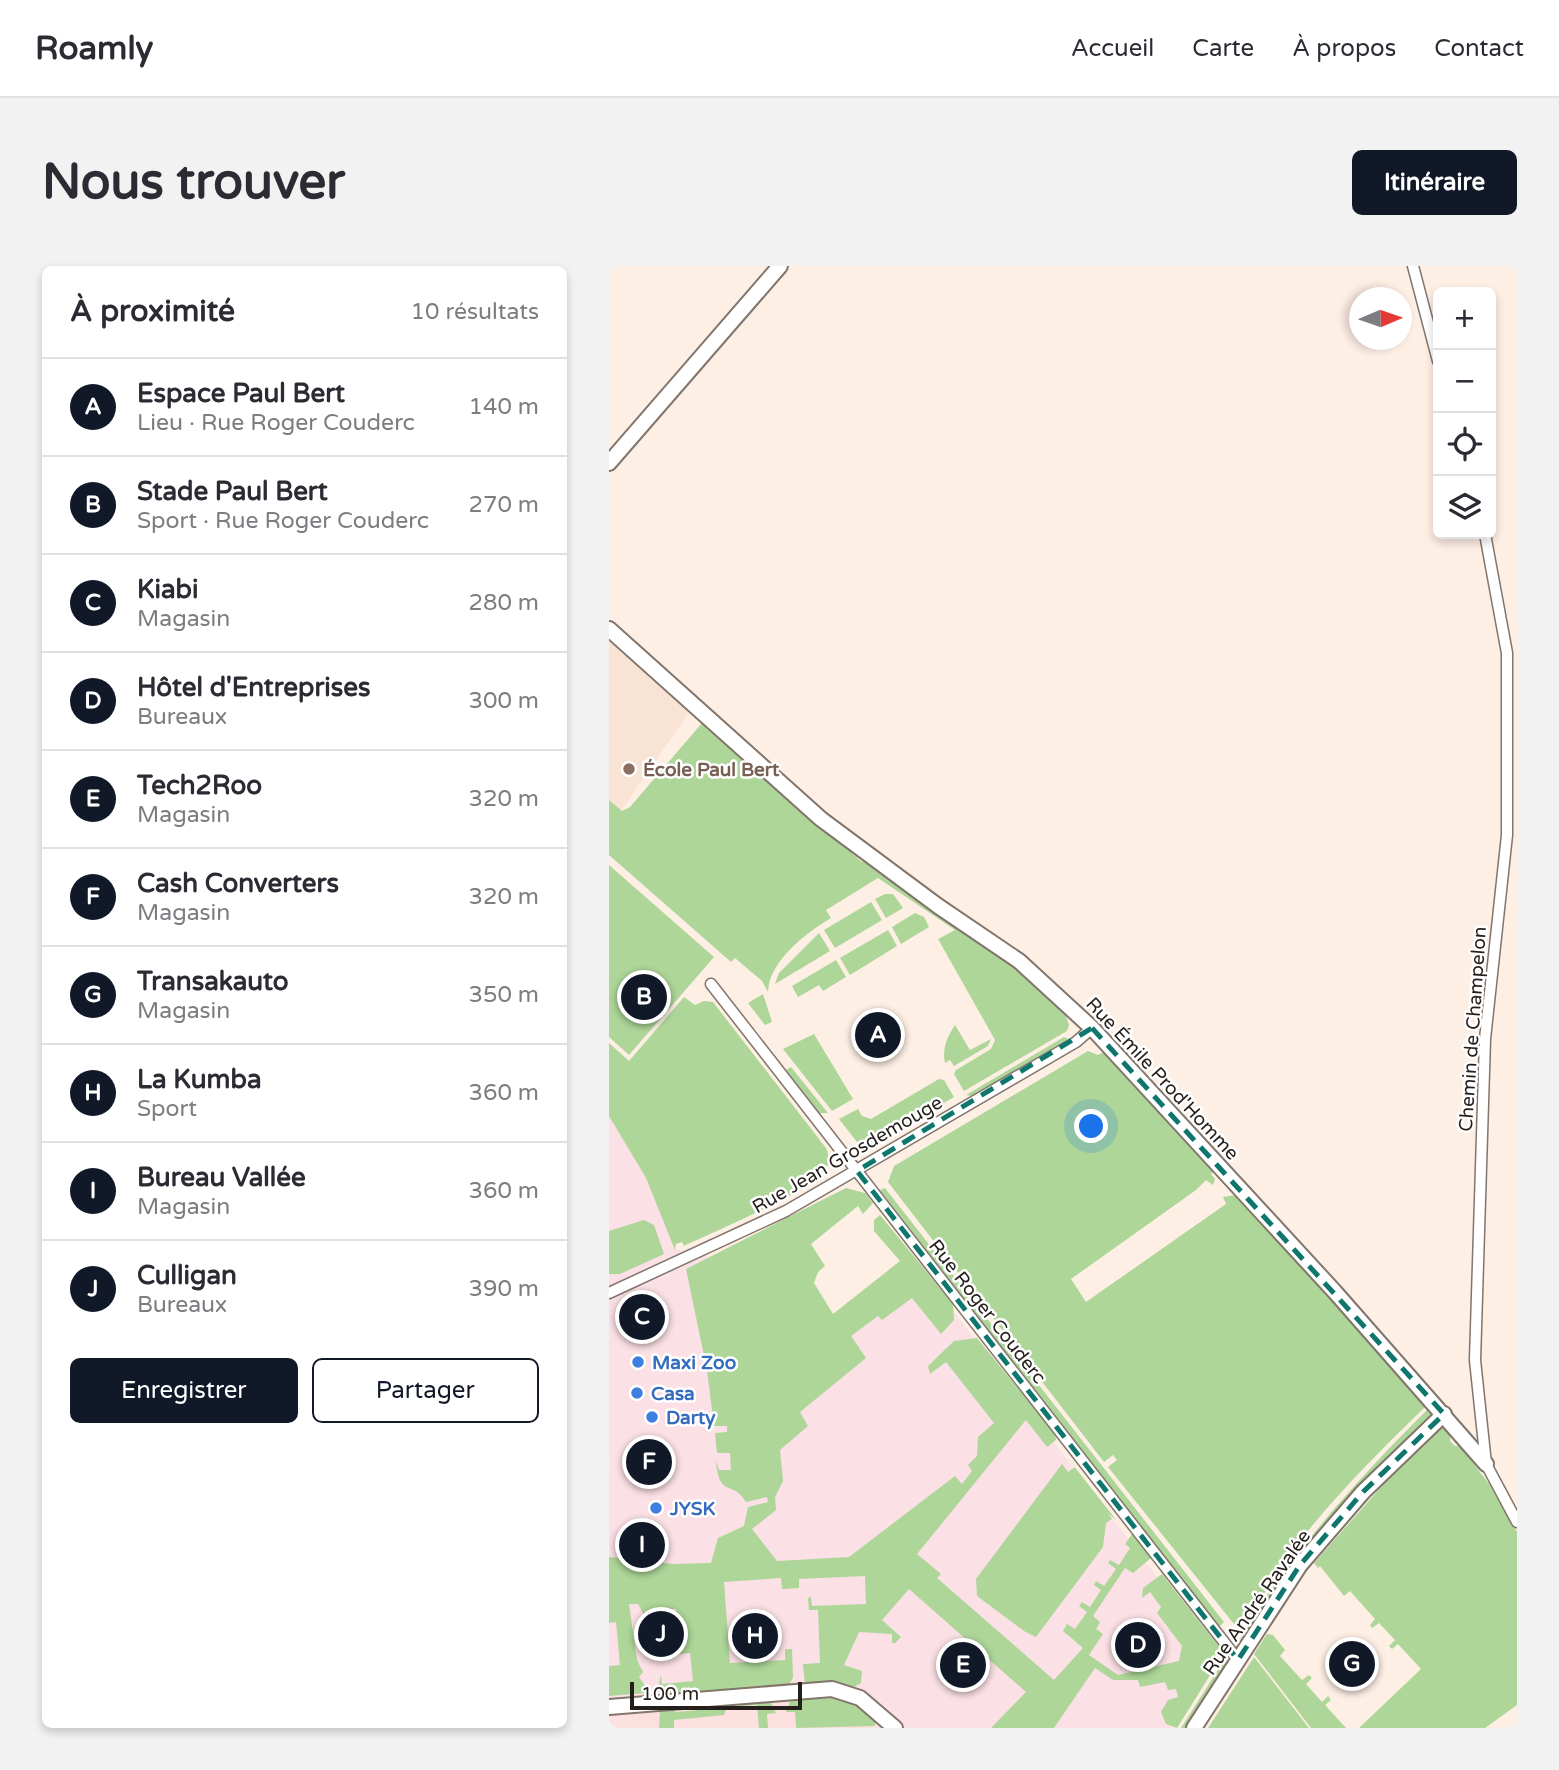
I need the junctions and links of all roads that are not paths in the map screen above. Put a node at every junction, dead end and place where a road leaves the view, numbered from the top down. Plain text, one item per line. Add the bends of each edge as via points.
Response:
1 (780, 266) edge
2 (1413, 266) edge
3 (1435, 350) edge
4 (609, 463) edge
5 (1486, 539) edge
6 (609, 629) edge
7 (711, 984) dead end
8 (1092, 1027) junction
9 (857, 1171) junction
10 (609, 1293) edge
11 (1444, 1414) junction
12 (1486, 1464) junction
13 (1517, 1522) edge
14 (1238, 1660) junction
15 (609, 1707) edge
16 (895, 1728) edge
17 (1194, 1728) edge

1 - 4 street
2 - 3 street
5 - 12 street, Chemin de Champelon via 1507,653 1507,835 1485,1039 1476,1261 1475,1360
6 - 8 street, Rue Émile Prod'Homme via 821,819 1019,961
7 - 9 street, Rue Roger Couderc
8 - 9 street, Rue Jean Grosdemouge via 1076,1042
8 - 11 street, Rue Émile Prod'Homme
9 - 10 street, Rue Jean Grosdemouge via 776,1216
9 - 14 street, Rue Roger Couderc
11 - 12 street, Rue Émile Prod'Homme
11 - 14 street, Rue André Ravalée via 1363,1492 1300,1565
12 - 13 street, Chemin de Champelon
14 - 17 street, Rue André Ravalée
15 - 16 street via 832,1689 854,1695

